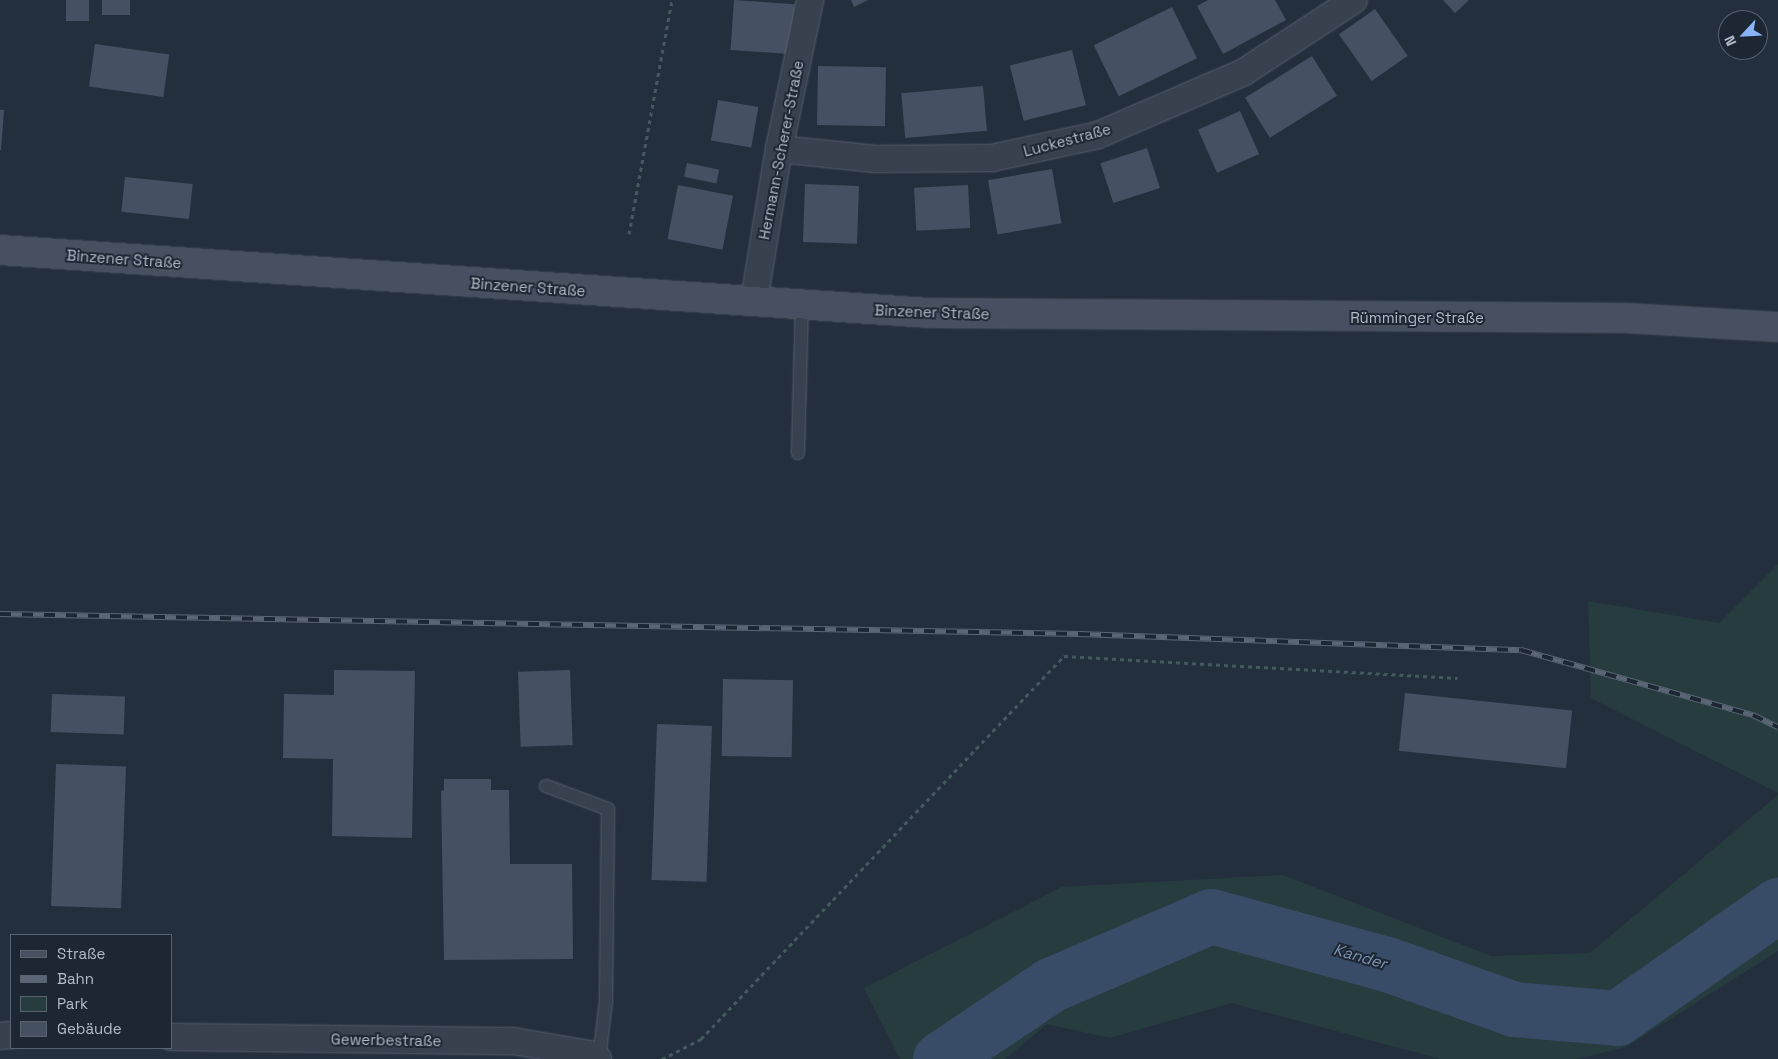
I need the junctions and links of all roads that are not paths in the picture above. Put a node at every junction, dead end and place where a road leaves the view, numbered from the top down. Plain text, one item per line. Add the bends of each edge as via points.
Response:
1 (810, 0) edge
2 (1354, 0) edge
3 (778, 149) junction
4 (0, 250) edge
5 (754, 301) junction
6 (802, 306) junction
7 (1056, 316) joint
8 (1778, 327) edge
9 (798, 452) dead end
10 (546, 786) dead end
11 (172, 1037) edge
12 (599, 1059) edge

1 - 3 street, Hermann-Scherer-Straße
2 - 3 street, Luckestraße via 1244,72 1098,135 992,158 875,159
3 - 5 street, Hermann-Scherer-Straße
4 - 5 main road, Binzener Straße
5 - 6 main road, Binzener Straße
6 - 7 main road, Binzener Straße
6 - 9 lane
7 - 8 main road, Rümminger Straße via 1626,318
10 - 12 lane via 608,809 606,1001
11 - 12 street, Gewerbestraße via 513,1041 595,1055

